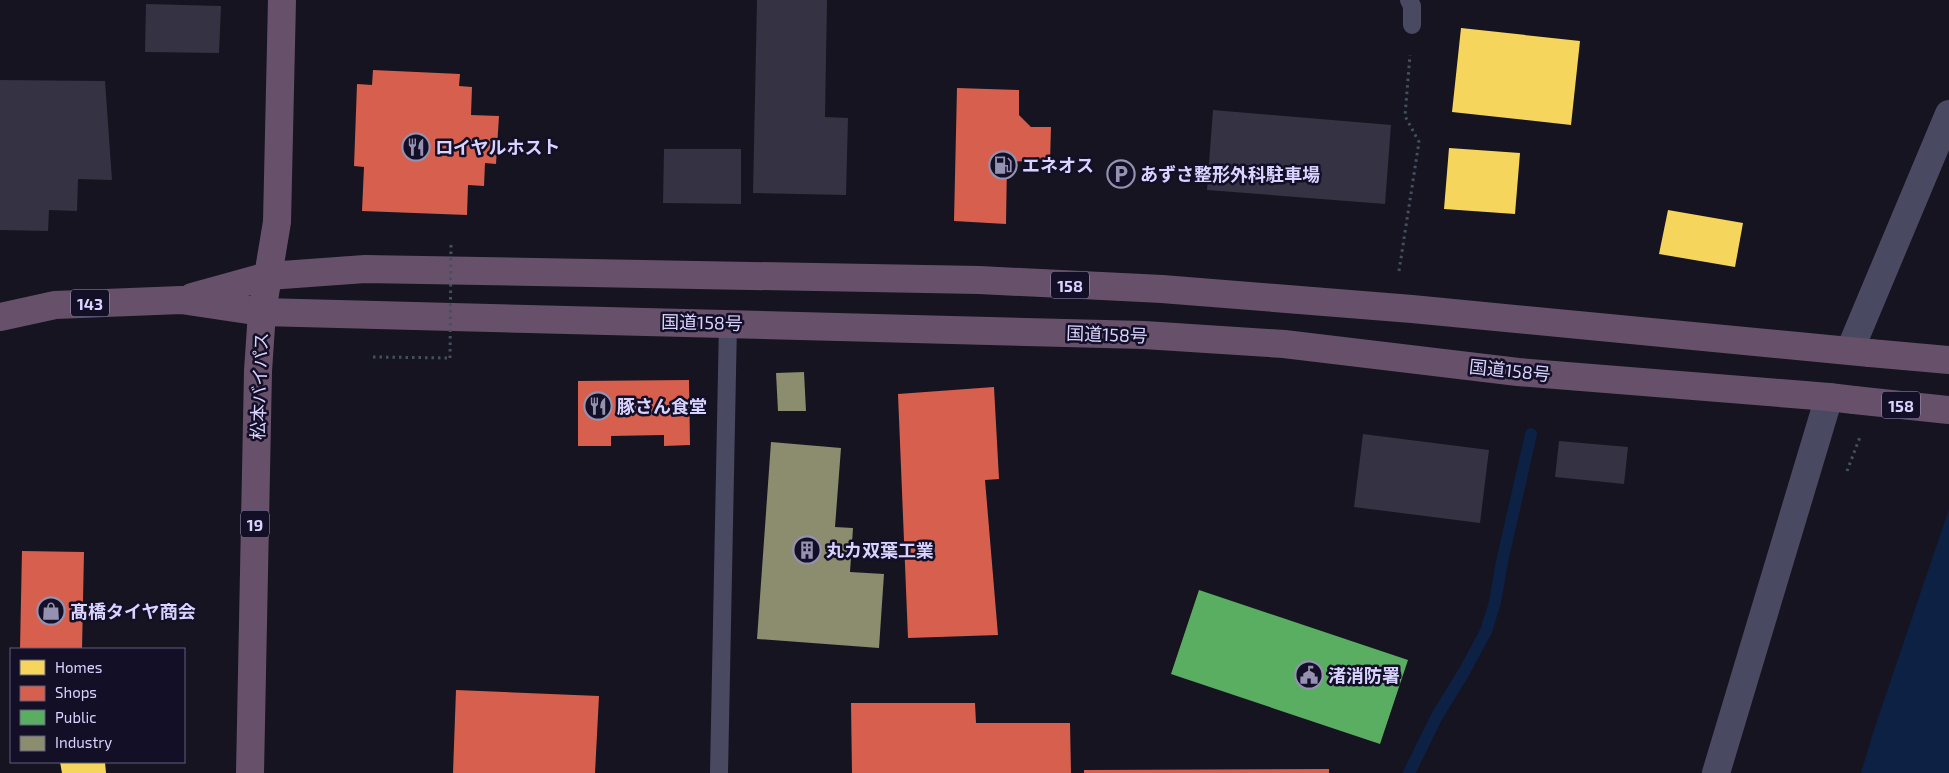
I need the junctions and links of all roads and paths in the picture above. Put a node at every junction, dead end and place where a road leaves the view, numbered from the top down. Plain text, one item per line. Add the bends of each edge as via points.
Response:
1 (282, 0) edge
2 (1409, 0) edge
3 (1412, 24) joint
4 (1949, 114) edge
5 (451, 242) dead end
6 (1399, 271) dead end
7 (268, 276) junction
8 (181, 300) junction
9 (262, 312) junction
10 (0, 318) edge
11 (728, 323) junction
12 (1860, 352) junction
13 (373, 357) dead end
14 (1949, 360) edge
15 (1841, 399) junction
16 (1949, 410) edge
17 (250, 773) edge
18 (719, 773) edge
19 (1716, 773) edge

1 - 7 highway, 松本バイパス / 19 via 277,222
2 - 3 lane
3 - 6 path via 1406,116 1419,142
4 - 12 street
5 - 13 path, bridge via 450,358
7 - 8 highway, 143
7 - 9 highway, 松本バイパス / 19
7 - 12 highway, 158 via 365,269 979,280 1295,298
8 - 9 highway, 143
8 - 10 highway, 143 via 55,305
9 - 11 highway, 国道158号 / 158
9 - 17 highway, 松本バイパス / 19
11 - 15 highway, 国道158号 / 158 via 1163,336 1284,344 1518,372
11 - 18 lane
12 - 14 highway, 158, bridge
15 - 16 highway, 国道158号 / 158, bridge
15 - 19 street via 1757,641

